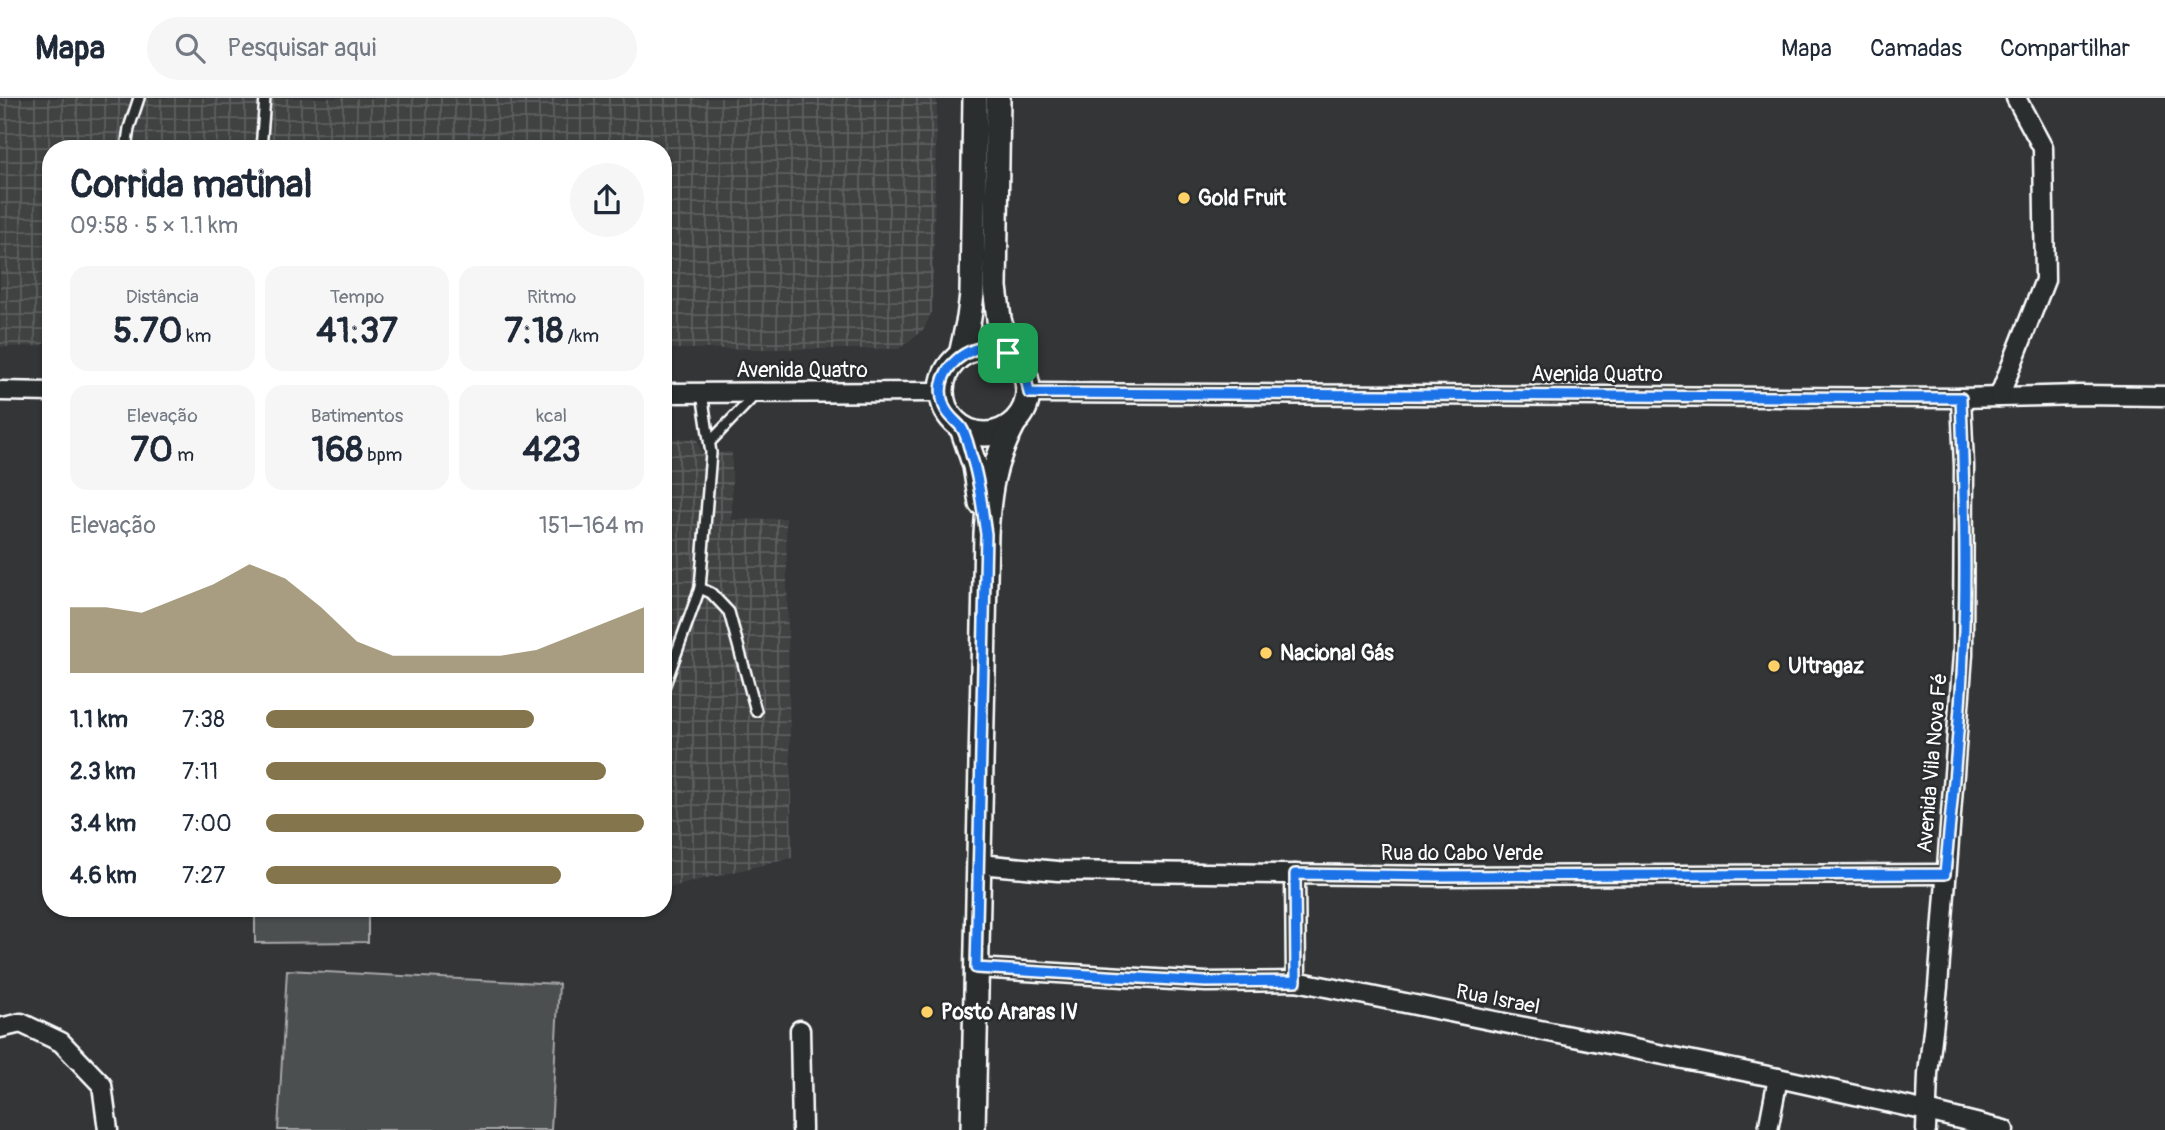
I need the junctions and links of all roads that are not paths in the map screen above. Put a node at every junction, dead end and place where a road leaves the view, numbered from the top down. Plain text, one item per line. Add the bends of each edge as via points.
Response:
1 (139, 98) edge
2 (265, 98) edge
3 (975, 98) edge
4 (998, 98) edge
5 (2016, 98) edge
6 (127, 140) edge
7 (262, 140) edge
8 (1008, 353) junction
9 (961, 355) junction
10 (0, 391) edge
11 (42, 392) edge
12 (942, 392) junction
13 (672, 393) edge
14 (702, 393) junction
15 (758, 393) junction
16 (1029, 393) junction
17 (2165, 396) edge
18 (1999, 397) junction
19 (1961, 398) junction
20 (1013, 425) junction
21 (962, 428) junction
22 (710, 442) junction
23 (986, 534) junction
24 (700, 588) junction
25 (672, 665) edge
26 (757, 712) dead end
27 (979, 864) junction
28 (1295, 874) junction
29 (1945, 874) junction
30 (976, 968) junction
31 (1296, 981) junction
32 (0, 1028) edge
33 (800, 1030) dead end
34 (1778, 1078) junction
35 (1927, 1111) junction
36 (108, 1130) edge
37 (802, 1130) edge
38 (973, 1130) edge
39 (1768, 1130) edge
40 (1926, 1130) edge
41 (2004, 1130) edge

1 - 6 lane
2 - 7 lane
3 - 9 main road via 972,294
4 - 8 main road via 995,287
5 - 18 street via 2043,148 2045,280
8 - 9 main road via 984,347
8 - 16 main road via 1027,377
9 - 12 main road via 944,377
10 - 11 street
12 - 15 street, Avenida Quatro
12 - 21 main road via 951,419
13 - 14 street, Avenida Quatro
14 - 15 street, Avenida Quatro
14 - 22 lane
15 - 22 lane
16 - 19 street, Avenida Quatro
16 - 20 main road via 1027,405
17 - 18 street, Avenida Quatro
18 - 19 street, Avenida Quatro
19 - 29 street, Avenida Vila Nova Fé via 1963,654
20 - 21 main road via 990,435
20 - 23 main road via 992,476
21 - 23 main road via 975,466
22 - 24 lane
23 - 27 main road
24 - 25 lane
24 - 26 lane via 729,612
27 - 28 street, Rua do Cabo Verde via 1058,872
27 - 30 main road
28 - 29 street, Rua do Cabo Verde
28 - 31 street
29 - 35 street, Avenida Vila Nova Fé
30 - 31 street, Rua Israel via 1206,982
30 - 38 main road
31 - 34 street, Rua Israel
32 - 36 street via 21,1023 61,1042 102,1085
33 - 37 street
34 - 35 street, Rua Israel
34 - 39 street
35 - 40 street, Avenida Vila Nova Fé
35 - 41 street, Rua Israel

